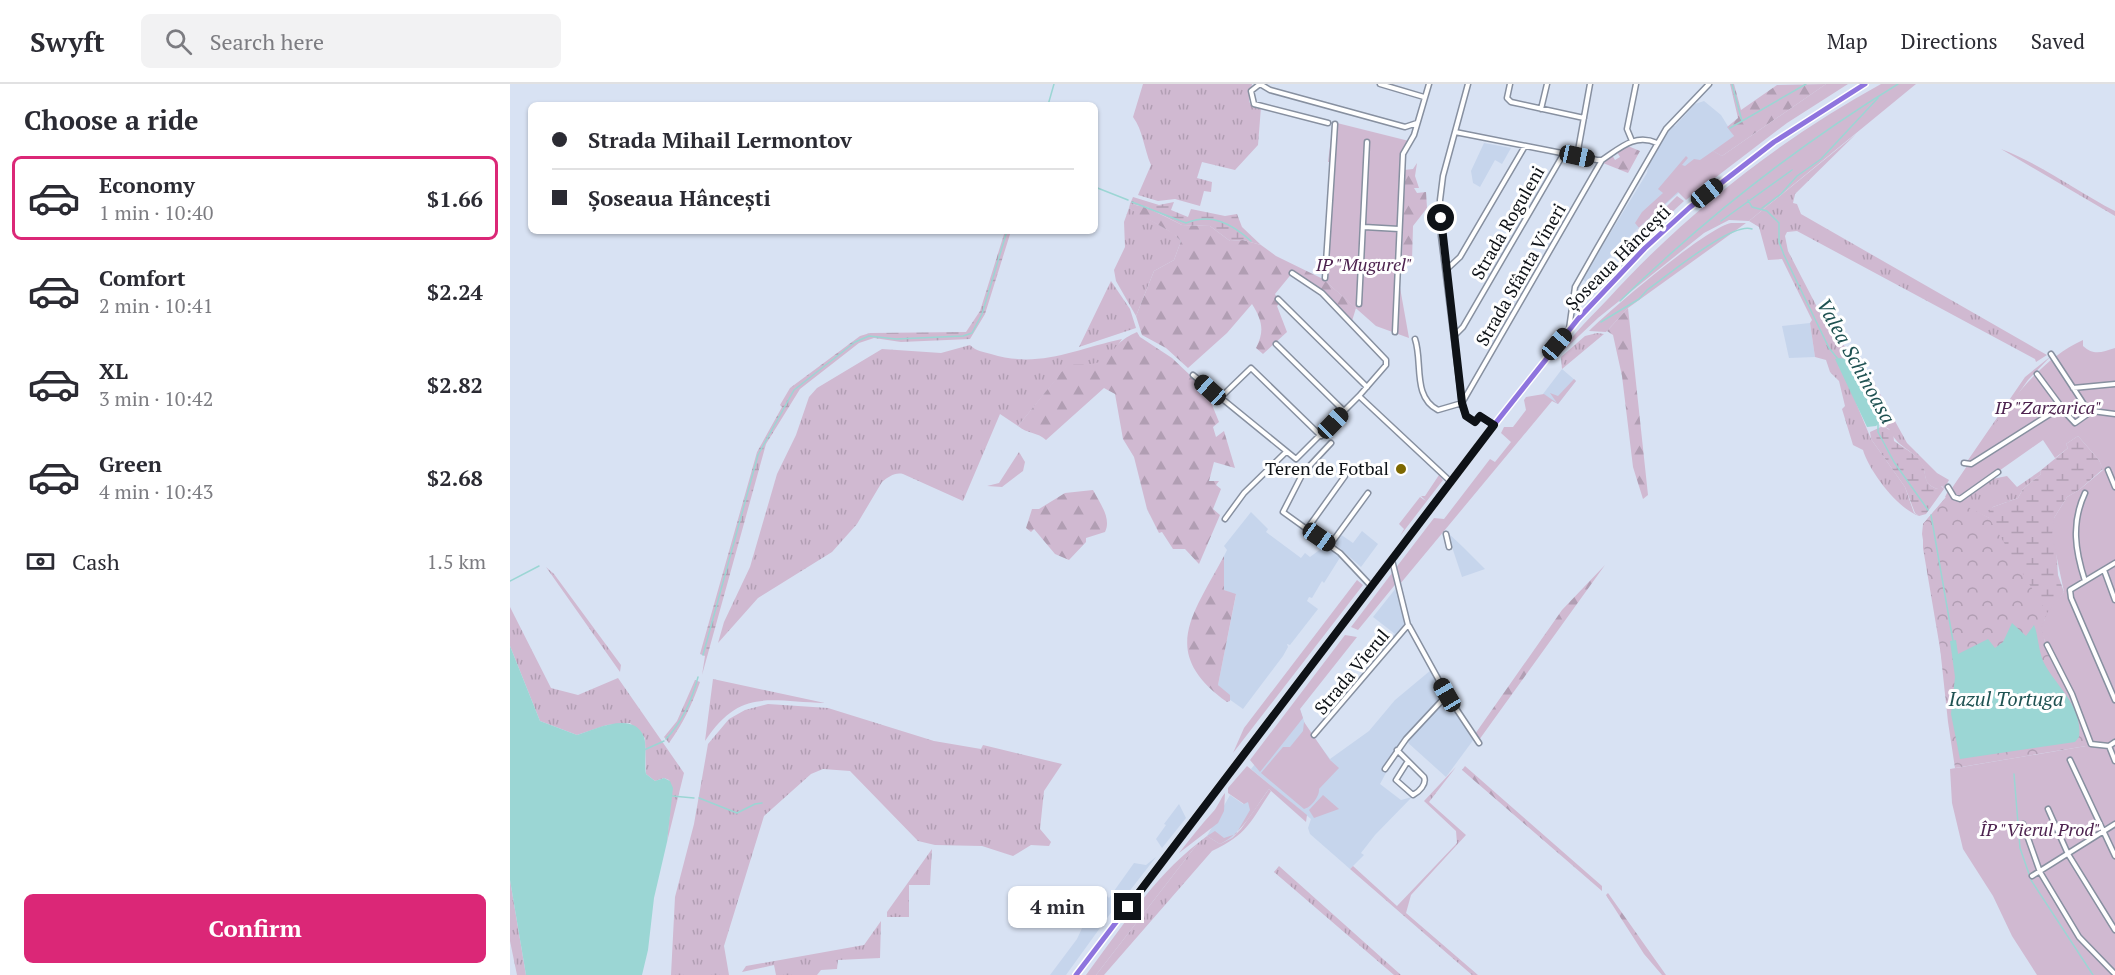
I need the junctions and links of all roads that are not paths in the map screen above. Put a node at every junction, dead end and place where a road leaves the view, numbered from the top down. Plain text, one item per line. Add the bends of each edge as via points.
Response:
1 (1380, 84) edge
2 (1429, 84) edge
3 (1468, 84) edge
4 (1510, 84) edge
5 (1547, 84) edge
6 (1590, 84) edge
7 (1641, 84) edge
8 (1709, 84) edge
9 (1865, 84) edge
10 (1635, 86) edge
11 (1424, 96) junction
12 (1541, 109) junction
13 (1584, 118) junction
14 (1328, 123) dead end
15 (1417, 123) junction
16 (1335, 124) dead end
17 (1455, 132) junction
18 (1632, 141) junction
19 (1367, 142) dead end
20 (1657, 143) junction
21 (1525, 146) junction
22 (1564, 153) junction
23 (1577, 156) junction
24 (1602, 160) junction
25 (1364, 227) junction
26 (1399, 229) junction
27 (1446, 270) junction
28 (1292, 273) dead end
29 (1325, 278) dead end
30 (1278, 299) dead end
31 (1359, 304) dead end
32 (1569, 330) junction
33 (1395, 332) dead end
34 (1454, 336) junction
35 (1414, 339) dead end
36 (1276, 344) dead end
37 (2051, 354) dead end
38 (2037, 374) dead end
39 (1193, 375) dead end
40 (2115, 384) edge
41 (1368, 387) junction
42 (2073, 388) junction
43 (1359, 396) junction
44 (1220, 398) junction
45 (1462, 403) junction
46 (2060, 408) junction
47 (1344, 411) junction
48 (2089, 413) junction
49 (2115, 414) edge
50 (1494, 425) junction
51 (1321, 436) junction
52 (1331, 443) dead end
53 (1286, 452) junction
54 (1964, 463) dead end
55 (2108, 470) dead end
56 (1998, 472) dead end
57 (1345, 476) dead end
58 (1451, 482) junction
59 (2115, 487) edge
60 (1948, 488) dead end
61 (1368, 493) dead end
62 (2085, 493) dead end
63 (1225, 519) dead end
64 (1307, 529) junction
65 (1446, 534) dead end
66 (1330, 545) junction
67 (1449, 547) dead end
68 (1392, 560) junction
69 (2115, 563) edge
70 (2104, 570) junction
71 (2085, 581) junction
72 (1371, 587) junction
73 (2115, 600) edge
74 (1408, 625) junction
75 (2047, 645) dead end
76 (1447, 695) junction
77 (2115, 700) edge
78 (1314, 735) dead end
79 (2115, 742) edge
80 (1479, 743) dead end
81 (2109, 746) junction
82 (1397, 750) junction
83 (2070, 759) dead end
84 (1408, 761) junction
85 (2115, 761) edge
86 (1385, 770) dead end
87 (2048, 809) dead end
88 (2023, 824) dead end
89 (2115, 824) edge
90 (2102, 832) junction
91 (2068, 854) junction
92 (2115, 856) edge
93 (2040, 872) junction
94 (2032, 876) dead end
95 (2115, 930) edge
96 (2115, 974) edge
97 (1076, 975) edge

1 - 11 street
2 - 11 street
3 - 17 street
4 - 12 street via 1509,101
5 - 12 street
6 - 13 street
7 - 10 street
8 - 20 street, Șoseaua Hâncești via 1676,116
9 - 32 highway, Șoseaua Hâncești via 1767,146 1689,207
10 - 18 street via 1627,129
11 - 15 street
12 - 13 street
13 - 23 street
14 - 15 street via 1254,104 1253,87 1260,84 1405,128
15 - 26 street via 1403,152
16 - 29 street
17 - 21 street
17 - 27 street via 1440,192
18 - 20 street
18 - 24 street
19 - 25 street
20 - 32 street, Șoseaua Hâncești via 1577,283 1571,300
21 - 22 street
21 - 27 street via 1460,257
22 - 23 street
22 - 34 street, Strada Roguleni via 1463,327
23 - 24 street
24 - 45 street, Strada Sfânta Vineri
25 - 26 street
25 - 31 street
26 - 33 street
27 - 34 street
28 - 41 street via 1339,308 1385,357 1386,365
30 - 41 street
32 - 50 highway, Șoseaua Hâncești
34 - 45 street
35 - 45 street via 1421,388 1429,402 1438,410
36 - 47 street
37 - 42 street
38 - 46 street
39 - 44 street
40 - 42 street
41 - 43 street
42 - 48 street
43 - 47 street
43 - 58 street
44 - 51 street via 1249,368
44 - 53 street
45 - 50 street via 1466,416 1475,422 1480,416
46 - 48 street via 2075,423
46 - 54 street via 1971,464
47 - 51 street
48 - 49 street
50 - 58 highway, Șoseaua Hâncești
51 - 53 street via 1296,459
52 - 64 street via 1300,477 1283,512
53 - 63 street via 1244,493
55 - 59 street
56 - 60 street via 1960,499
57 - 64 street
58 - 68 highway, Șoseaua Hâncești
61 - 66 street
62 - 71 street via 2075,533
64 - 66 street
65 - 67 street
66 - 72 street
68 - 72 highway, Șoseaua Hâncești
68 - 74 street, Strada Vierul
69 - 70 street
70 - 71 street
70 - 73 street
71 - 77 street via 2070,590 2071,598
72 - 97 highway, Șoseaua Hâncești
74 - 76 street, Strada Vierul
74 - 78 street, Strada Vierul
75 - 81 street via 2091,744
76 - 80 street, Strada Vierul
76 - 82 street
79 - 81 street
81 - 85 street
82 - 84 street
82 - 86 street
83 - 90 street
84 - 84 street via 1425,779 1413,795 1396,780
87 - 91 street
88 - 93 street
89 - 90 street
90 - 91 street
90 - 92 street
91 - 93 street
91 - 95 street
93 - 94 street
93 - 96 street via 2085,944

